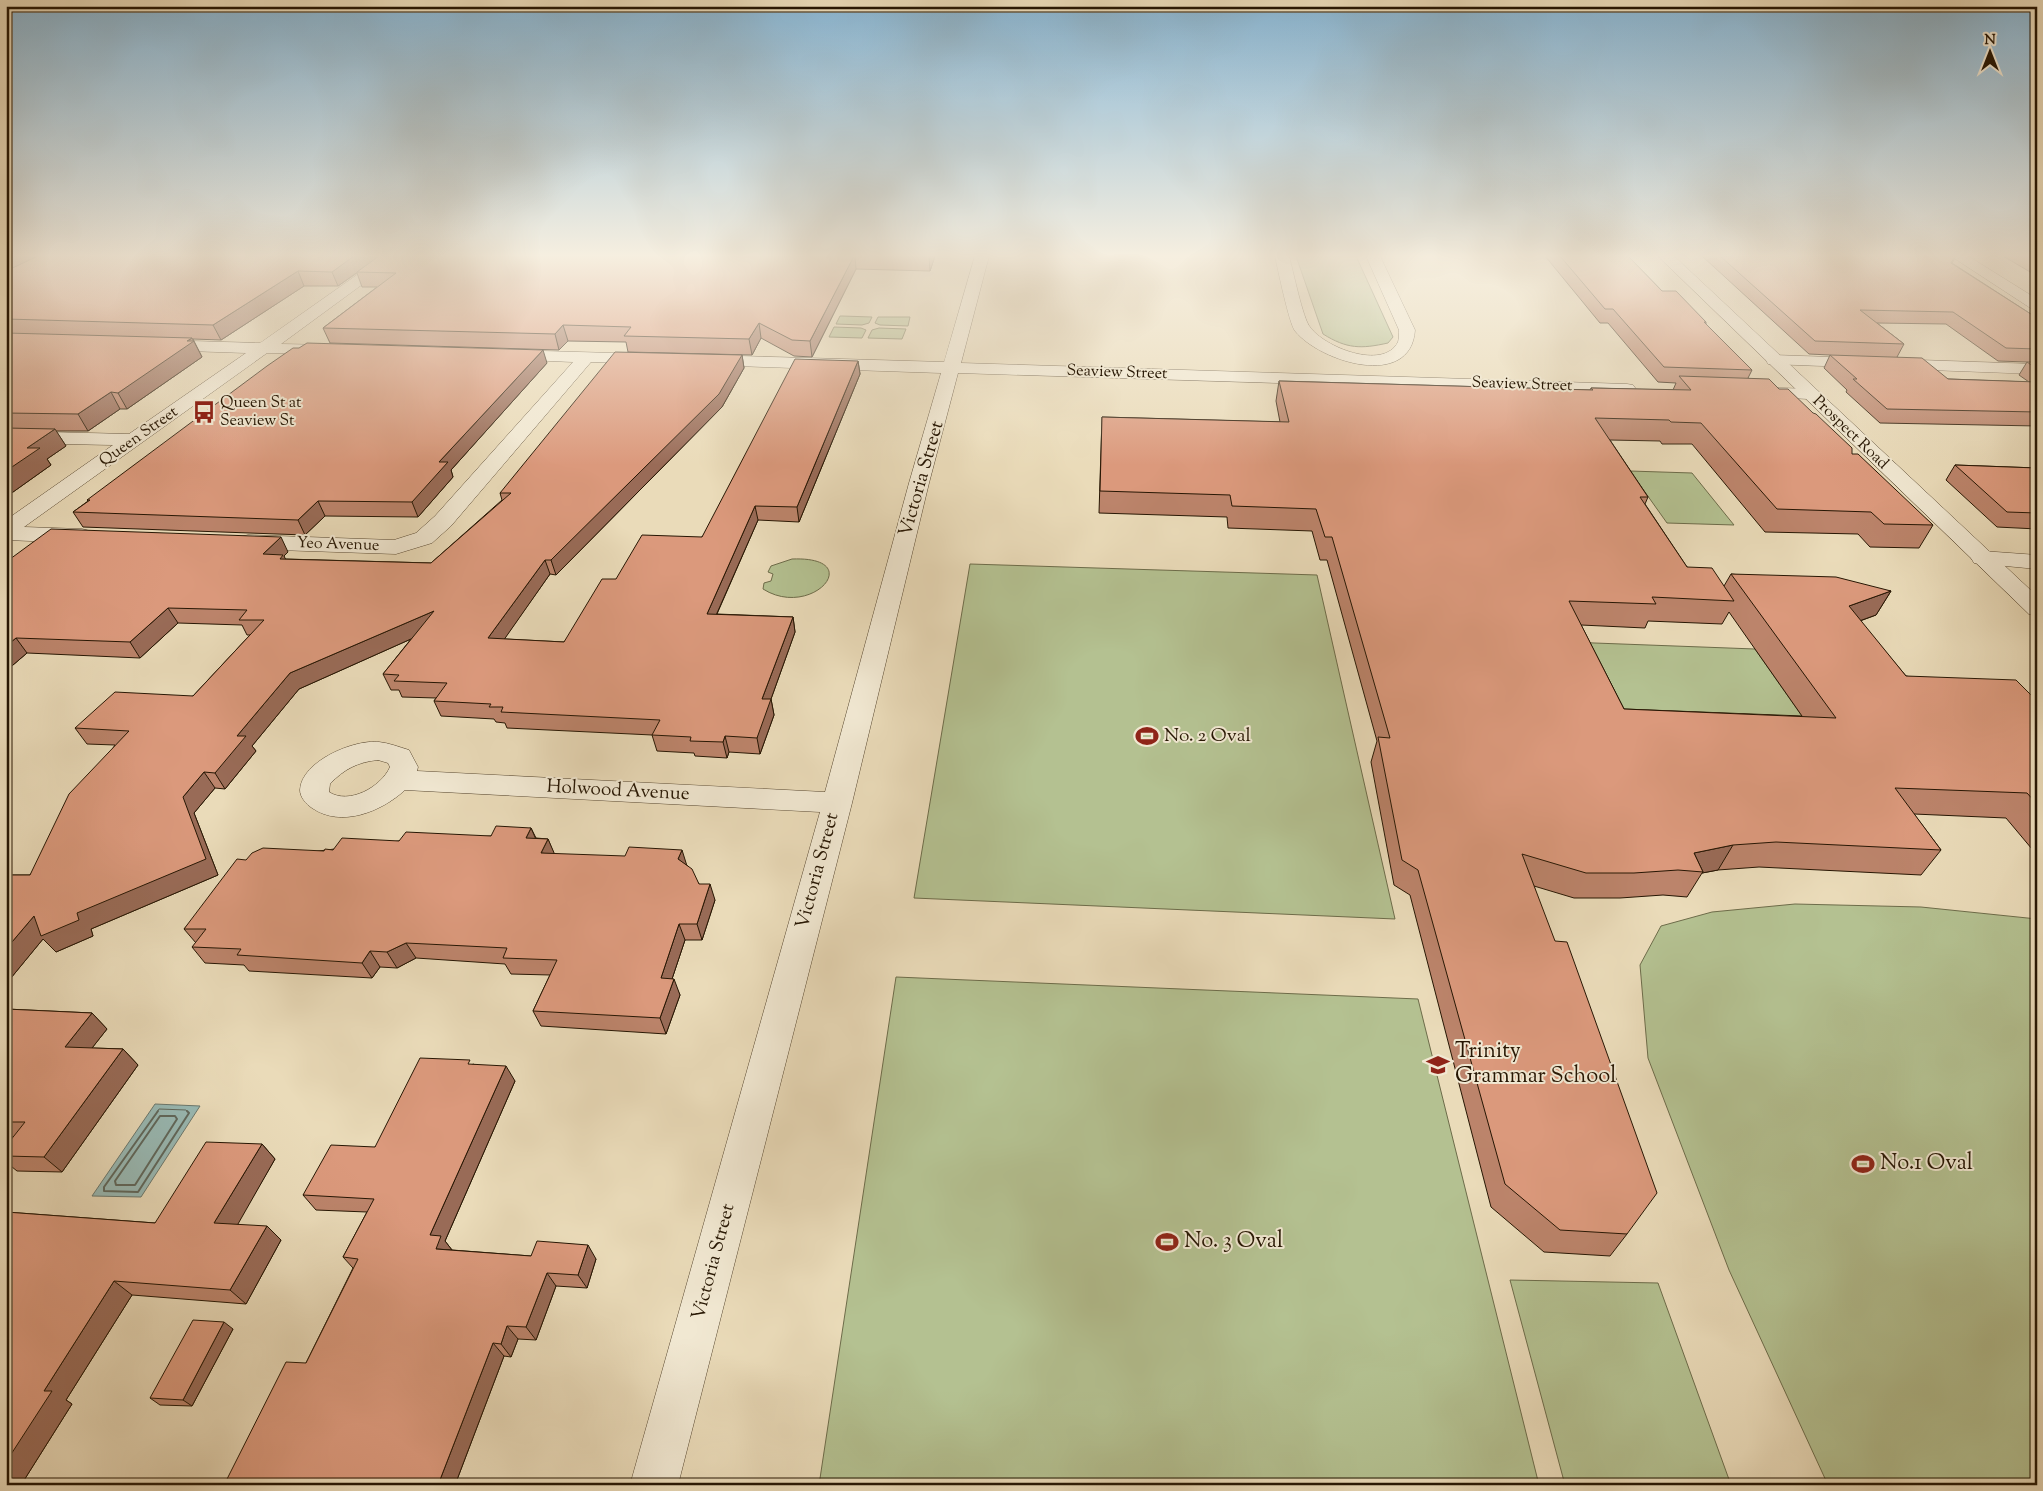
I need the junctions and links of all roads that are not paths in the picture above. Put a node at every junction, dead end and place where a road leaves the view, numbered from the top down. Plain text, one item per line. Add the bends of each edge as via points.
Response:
1 (297, 326) edge
2 (963, 326) edge
3 (1300, 326) edge
4 (1405, 326) edge
5 (1738, 326) edge
6 (142, 345) edge
7 (266, 348) junction
8 (350, 350) edge
9 (488, 354) edge
10 (587, 357) junction
11 (666, 359) edge
12 (685, 360) edge
13 (1774, 360) junction
14 (1371, 361) junction
15 (952, 367) junction
16 (2037, 369) edge
17 (1380, 381) junction
18 (1641, 389) edge
19 (1740, 392) edge
20 (1809, 394) junction
21 (6, 437) edge
22 (134, 440) junction
23 (6, 531) edge
24 (102, 536) edge
25 (230, 541) edge
26 (1982, 558) junction
27 (2037, 562) edge
28 (2037, 609) edge
29 (400, 780) dead end
30 (837, 803) junction
31 (654, 1485) edge

1 - 7 street, Queen Street
2 - 15 street, Victoria Street
3 - 14 street via 1318,344 1341,355
4 - 14 street via 1406,342 1394,356
5 - 13 street, Prospect Road
6 - 7 street
7 - 8 street
7 - 22 street, Queen Street
9 - 10 street
10 - 11 street
10 - 25 street, Yeo Avenue via 443,521 424,538 396,547
12 - 15 street, Seaview Street
13 - 16 street
13 - 20 street, Prospect Road
14 - 17 street
15 - 17 street, Seaview Street
15 - 30 street, Victoria Street
17 - 18 street, Seaview Street
19 - 20 street
20 - 26 street, Prospect Road
21 - 22 street
22 - 23 street, Queen Street
23 - 24 street
26 - 27 street
26 - 28 street, Prospect Road
29 - 30 street, Holwood Avenue
30 - 31 street, Victoria Street

